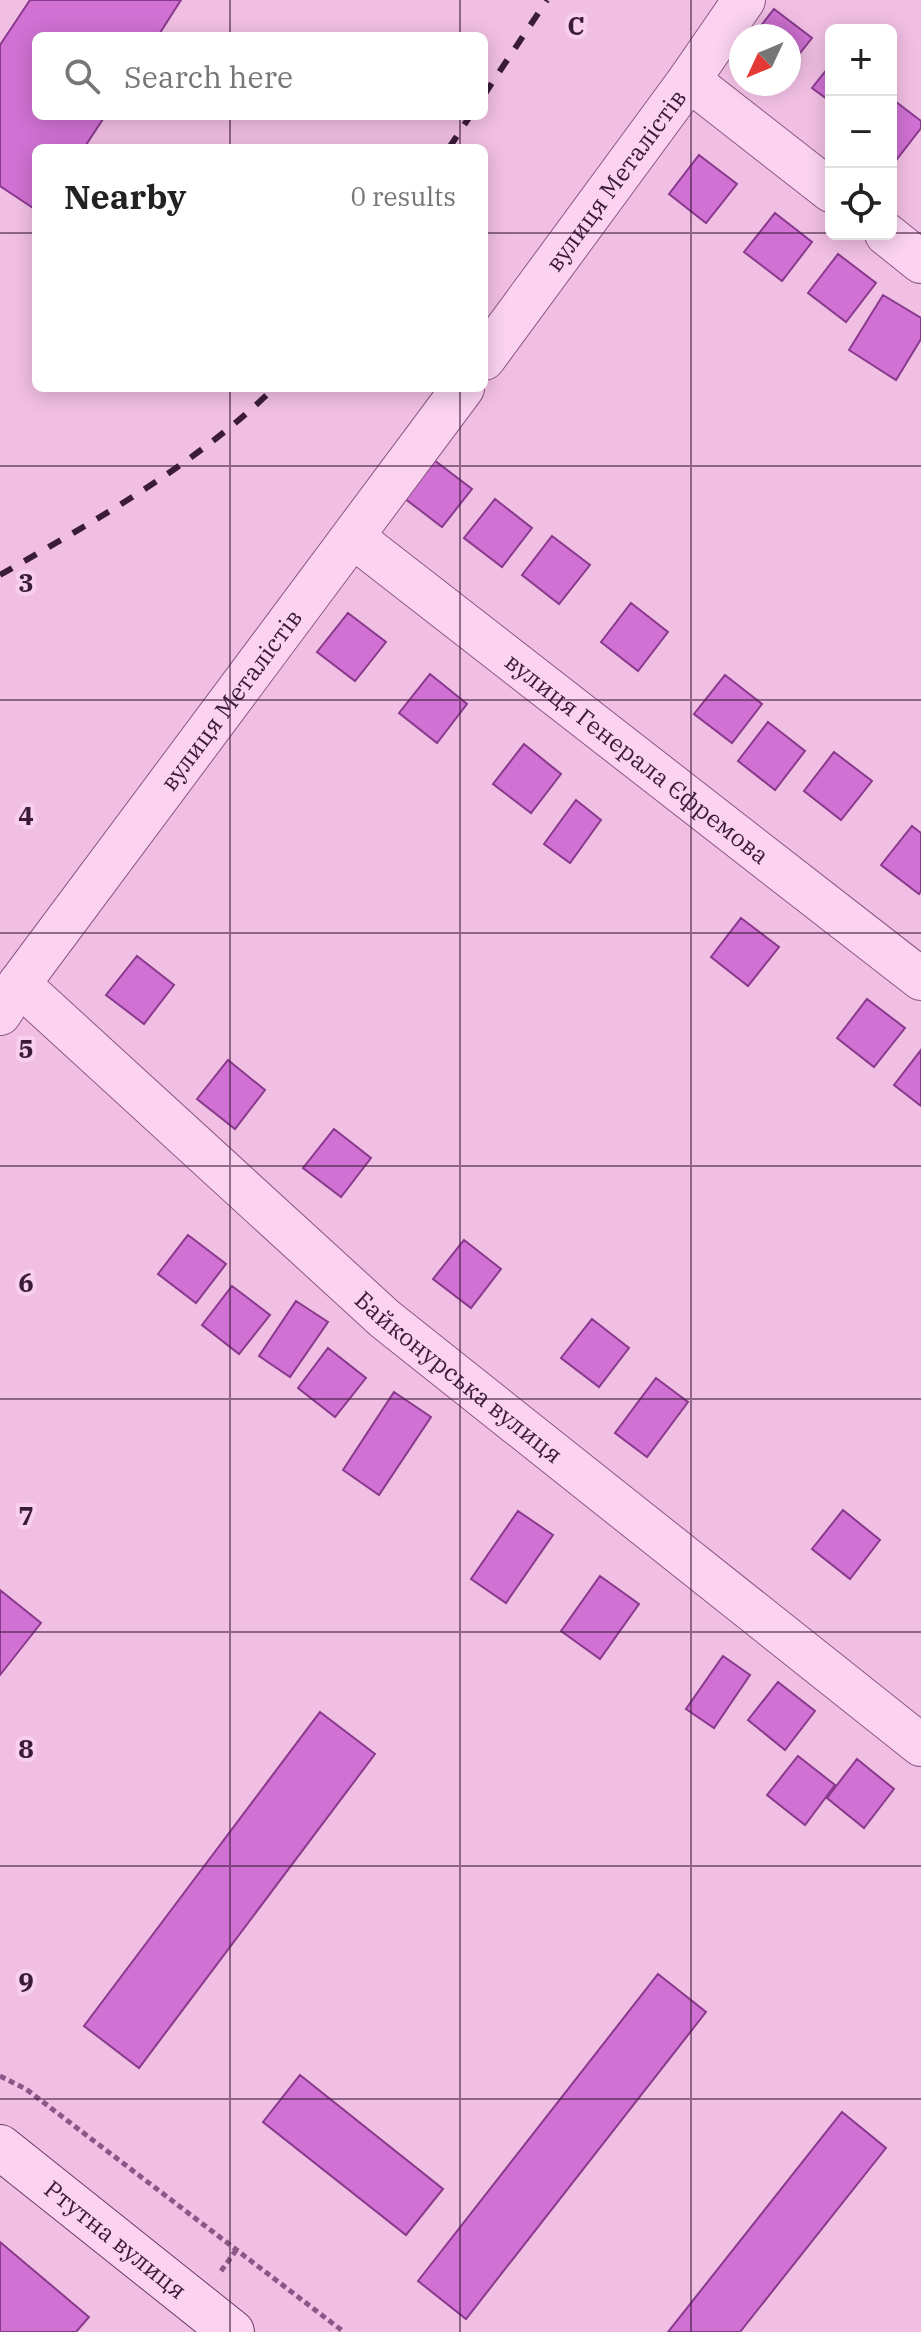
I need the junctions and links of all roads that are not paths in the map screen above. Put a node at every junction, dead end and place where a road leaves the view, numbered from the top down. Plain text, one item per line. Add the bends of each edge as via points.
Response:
1 (744, 0) edge
2 (689, 80) junction
3 (825, 186) edge
4 (894, 240) edge
5 (921, 262) edge
6 (488, 354) edge
7 (460, 392) edge
8 (353, 537) junction
9 (921, 979) edge
10 (10, 999) edge
11 (921, 1745) edge
12 (0, 2147) edge
13 (232, 2332) edge

1 - 2 street, вулиця Металістів
2 - 3 street
2 - 6 street, вулиця Металістів
4 - 5 street
7 - 8 street, вулиця Металістів
8 - 9 street, вулиця Генерала Єфремова
8 - 10 street, вулиця Металістів
10 - 11 street, Байконурська вулиця via 385,1319
12 - 13 main road, Ртутна вулиця

